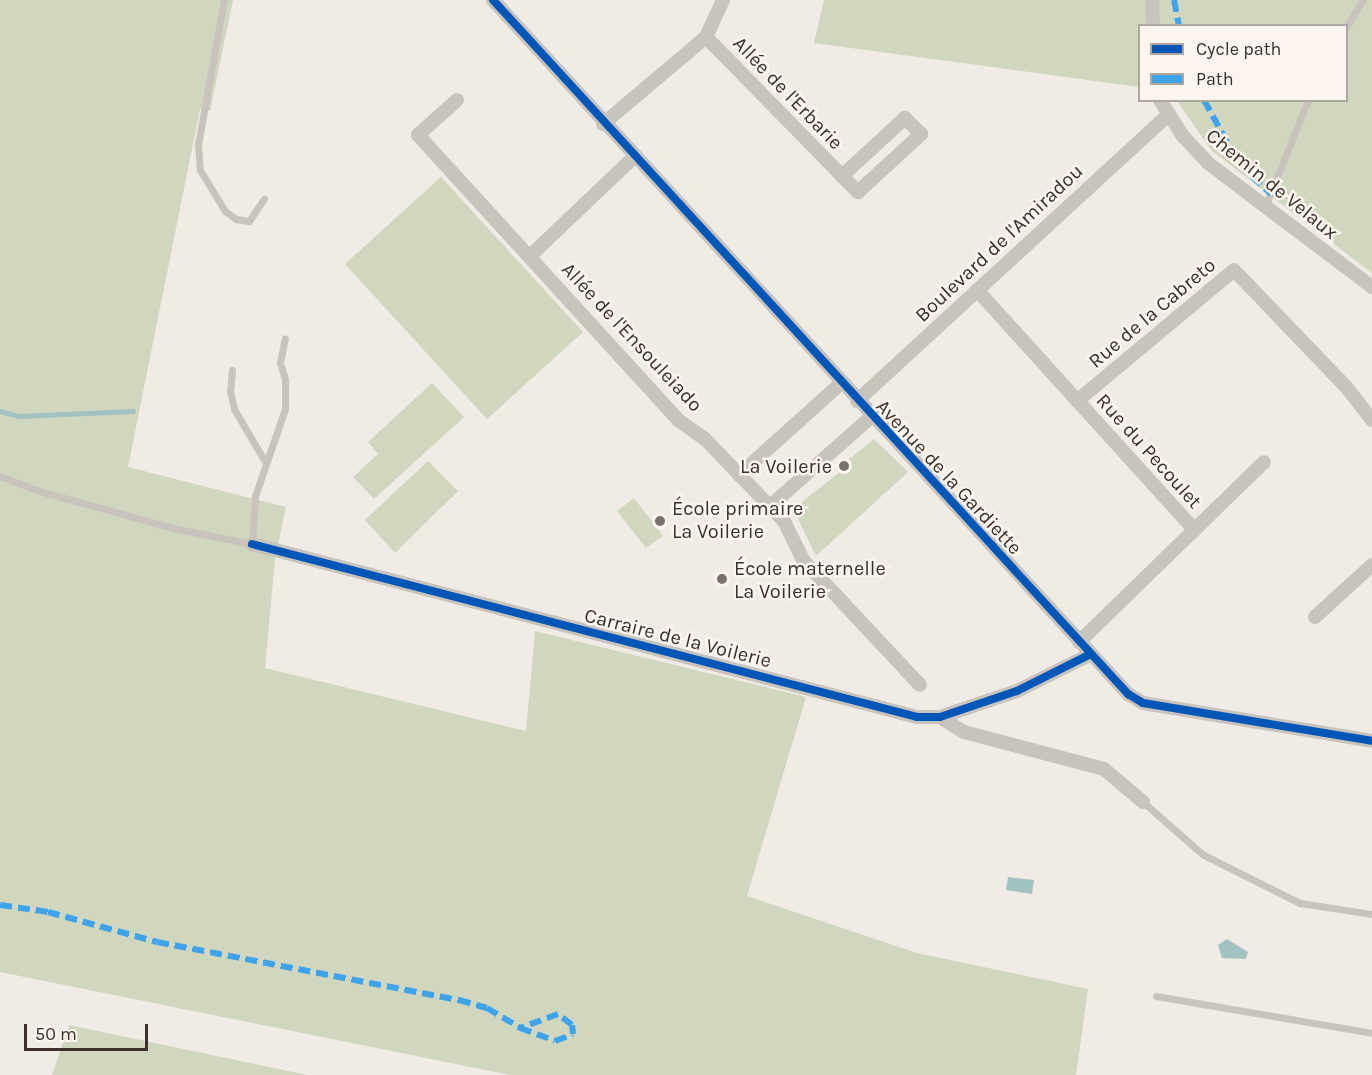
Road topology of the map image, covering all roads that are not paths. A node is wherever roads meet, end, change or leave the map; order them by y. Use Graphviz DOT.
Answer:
graph roads {
  1 [pos="224,0"];
  2 [pos="493,0"];
  3 [pos="723,0"];
  4 [pos="1152,0"];
  5 [pos="1363,0"];
  6 [pos="1153,24"];
  7 [pos="1348,25"];
  8 [pos="706,37"];
  9 [pos="457,100"];
  10 [pos="1161,102"];
  11 [pos="1307,102"];
  12 [pos="1169,114"];
  13 [pos="603,124"];
  14 [pos="634,157"];
  15 [pos="842,176"];
  16 [pos="264,199"];
  17 [pos="1265,207"];
  18 [pos="530,256"];
  19 [pos="1372,287"];
  20 [pos="977,290"];
  21 [pos="285,338"];
  22 [pos="232,370"];
  23 [pos="841,383"];
  24 [pos="856,401"];
  25 [pos="1077,401"];
  26 [pos="871,417"];
  27 [pos="1372,420"];
  28 [pos="264,460"];
  29 [pos="1263,462"];
  30 [pos="740,475"];
  31 [pos="0,476"];
  32 [pos="769,507"];
  33 [pos="1195,530"];
  34 [pos="252,544"];
  35 [pos="1372,565"];
  36 [pos="1315,617"];
  37 [pos="1079,642"];
  38 [pos="1089,655"];
  39 [pos="920,685"];
  40 [pos="940,717"];
  41 [pos="1372,741"];
  42 [pos="1143,802"];
  43 [pos="1372,914"];
  44 [pos="1156,996"];
  45 [pos="1372,1033"];
  1 -- 16 [label="lane"];
  2 -- 13 [label="street, Avenue de la Gardiette"];
  3 -- 8 [label="street"];
  4 -- 6 [label="street"];
  5 -- 7 [label="lane"];
  8 -- 13 [label="street"];
  8 -- 15 [label="street, Allée de l'Erbarie"];
  9 -- 18 [label="street, Allée de l'Ensouleiado"];
  10 -- 12 [label="street, Chemin de Velaux"];
  11 -- 17 [label="lane"];
  12 -- 17 [label="street, Chemin de Velaux"];
  12 -- 20 [label="street, Boulevard de l'Amiradou"];
  13 -- 14 [label="street, Avenue de la Gardiette"];
  14 -- 18 [label="street"];
  14 -- 23 [label="street, Avenue de la Gardiette"];
  15 -- 15 [label="street, Allée de l'Erbarie"];
  17 -- 19 [label="street, Chemin de Velaux"];
  18 -- 30 [label="street, Allée de l'Ensouleiado"];
  20 -- 24 [label="street, Boulevard de l'Amiradou"];
  20 -- 25 [label="street, Rue du Pecoulet"];
  21 -- 28 [label="lane"];
  22 -- 28 [label="lane"];
  23 -- 24 [label="street, Avenue de la Gardiette"];
  23 -- 30 [label="street"];
  24 -- 26 [label="street, Avenue de la Gardiette"];
  25 -- 27 [label="street, Rue de la Cabreto"];
  25 -- 33 [label="street, Rue du Pecoulet"];
  26 -- 32 [label="street"];
  26 -- 37 [label="street, Avenue de la Gardiette"];
  28 -- 34 [label="lane"];
  29 -- 33 [label="street"];
  30 -- 32 [label="street, Allée de l'Ensouleiado"];
  31 -- 34 [label="lane"];
  32 -- 39 [label="street, Allée de l'Ensouleiado"];
  33 -- 37 [label="street"];
  34 -- 40 [label="street, Carraire de la Voilerie"];
  35 -- 36 [label="street"];
  37 -- 38 [label="street, Avenue de la Gardiette"];
  38 -- 40 [label="street, Carraire de la Voilerie"];
  38 -- 41 [label="street, Avenue de la Gardiette"];
  40 -- 42 [label="street"];
  42 -- 43 [label="lane"];
  44 -- 45 [label="lane"];
}
